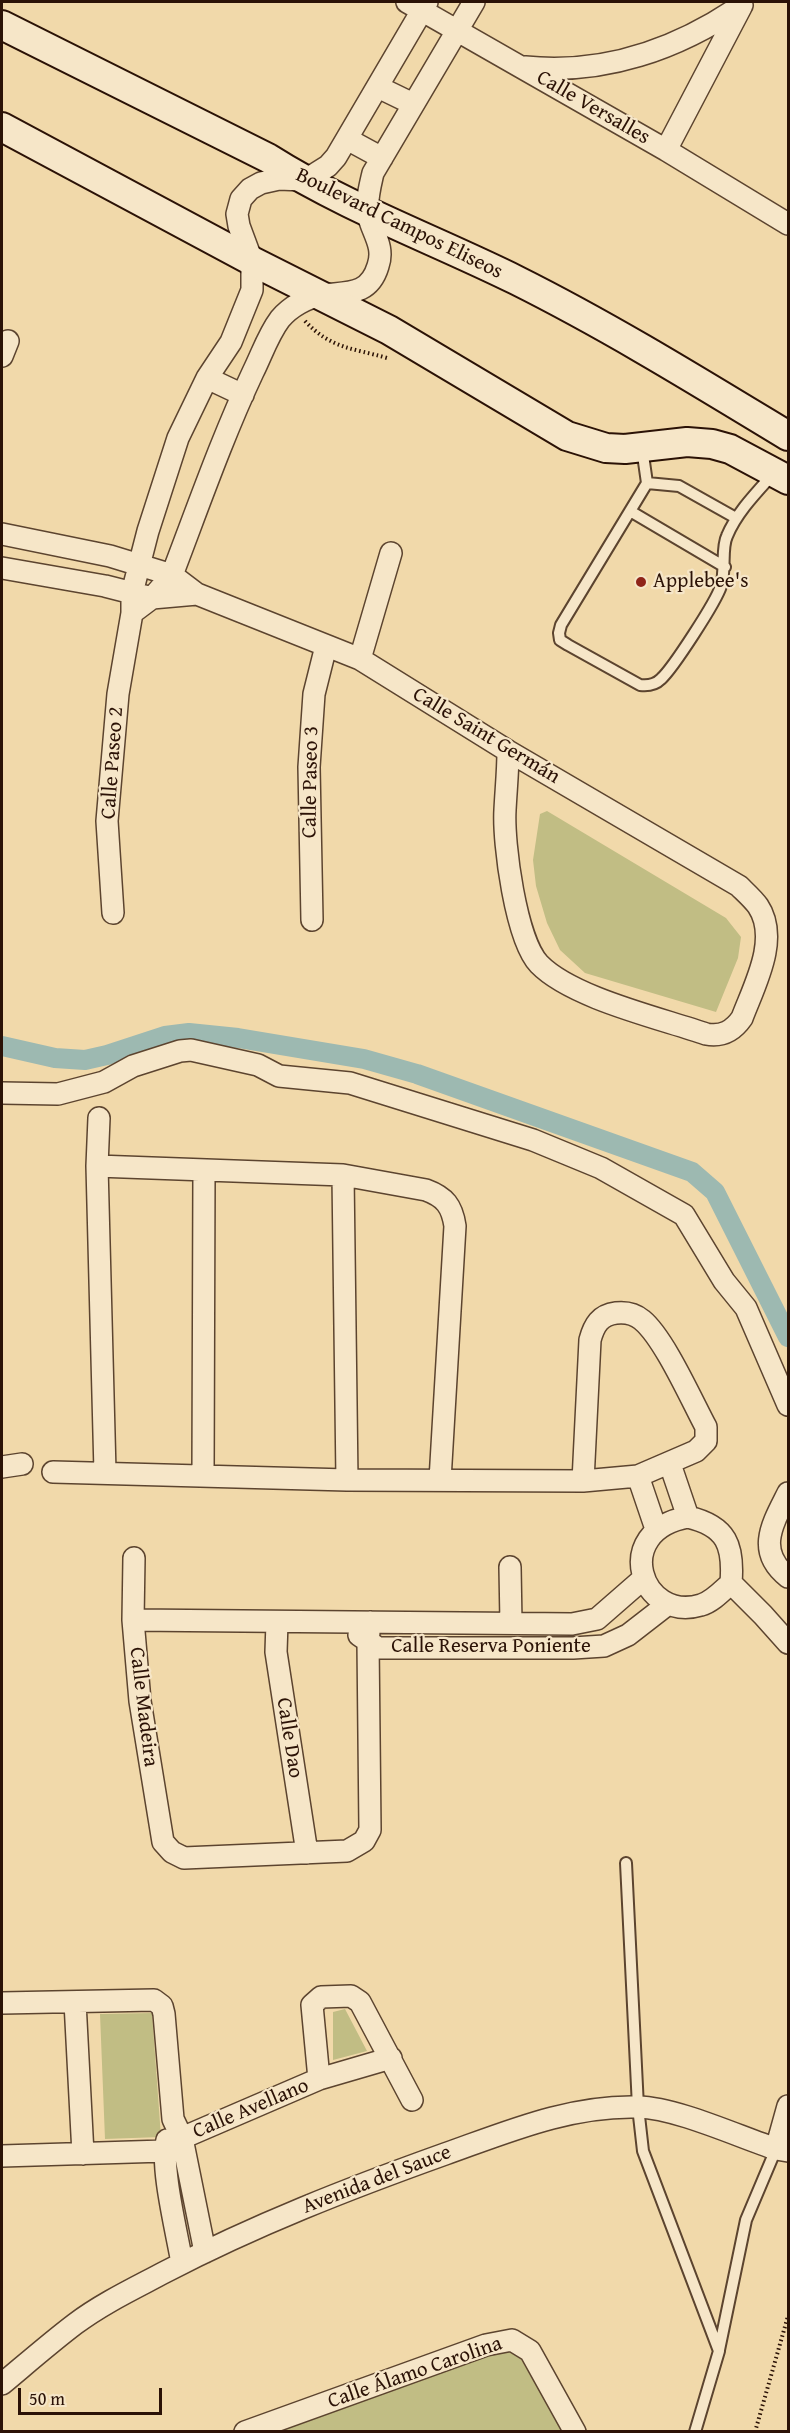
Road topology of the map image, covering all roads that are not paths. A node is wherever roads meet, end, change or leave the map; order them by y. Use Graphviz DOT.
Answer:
graph roads {
  1 [pos="474,2"];
  2 [pos="743,3"];
  3 [pos="419,4"];
  4 [pos="2,25"];
  5 [pos="456,30"];
  6 [pos="520,67"];
  7 [pos="378,87"];
  8 [pos="413,104"];
  9 [pos="2,127"];
  10 [pos="347,139"];
  11 [pos="666,150"];
  12 [pos="382,159"];
  13 [pos="303,180"];
  14 [pos="368,213"];
  15 [pos="789,224"];
  16 [pos="252,261"];
  17 [pos="321,295"];
  18 [pos="231,342"];
  19 [pos="261,356"];
  20 [pos="207,378"];
  21 [pos="243,394"];
  22 [pos="789,435"];
  23 [pos="642,448"];
  24 [pos="782,476"];
  25 [pos="647,483"];
  26 [pos="630,511"];
  27 [pos="736,518"];
  28 [pos="2,534"];
  29 [pos="391,553"];
  30 [pos="140,565"];
  31 [pos="725,567"];
  32 [pos="2,568"];
  33 [pos="172,575"];
  34 [pos="197,594"];
  35 [pos="139,601"];
  36 [pos="326,646"];
  37 [pos="360,659"];
  38 [pos="508,751"];
  39 [pos="113,913"];
  40 [pos="312,920"];
  41 [pos="2,1093"];
  42 [pos="99,1118"];
  43 [pos="97,1166"];
  44 [pos="204,1170"];
  45 [pos="343,1175"];
  46 [pos="789,1405"];
  47 [pos="670,1464"];
  48 [pos="53,1472"];
  49 [pos="105,1472"];
  50 [pos="202,1476"];
  51 [pos="638,1476"];
  52 [pos="347,1480"];
  53 [pos="440,1480"];
  54 [pos="583,1481"];
  55 [pos="789,1493"];
  56 [pos="688,1517"];
  57 [pos="656,1529"];
  58 [pos="134,1558"];
  59 [pos="510,1567"];
  60 [pos="789,1577"];
  61 [pos="644,1578"];
  62 [pos="730,1583"];
  63 [pos="668,1604"];
  64 [pos="133,1620"];
  65 [pos="277,1622"];
  66 [pos="510,1623"];
  67 [pos="369,1632"];
  68 [pos="789,1644"];
  69 [pos="307,1853"];
  70 [pos="626,1863"];
  71 [pos="75,2002"];
  72 [pos="2,2003"];
  73 [pos="391,2058"];
  74 [pos="319,2079"];
  75 [pos="412,2100"];
  76 [pos="789,2106"];
  77 [pos="638,2107"];
  78 [pos="178,2128"];
  79 [pos="782,2150"];
  80 [pos="164,2151"];
  81 [pos="84,2154"];
  82 [pos="2,2156"];
  83 [pos="205,2252"];
  84 [pos="182,2263"];
  85 [pos="718,2350"];
  86 [pos="2,2384"];
  87 [pos="245,2432"];
  88 [pos="575,2432"];
  89 [pos="695,2432"];
  1 -- 5 [label="street"];
  2 -- 6 [label="street, Calle Versalles"];
  2 -- 11 [label="street, Calle Versalles"];
  3 -- 5 [label="street, Calle Versalles"];
  3 -- 7 [label="street"];
  4 -- 13 [label="main road, Boulevard Campos Eliseos"];
  5 -- 6 [label="street, Calle Versalles"];
  5 -- 8 [label="street"];
  6 -- 11 [label="street, Calle Versalles"];
  7 -- 8 [label="street"];
  7 -- 10 [label="street"];
  8 -- 12 [label="street"];
  9 -- 16 [label="main road"];
  10 -- 12 [label="street"];
  10 -- 13 [label="street"];
  11 -- 15 [label="street, Calle Versalles"];
  12 -- 14 [label="street"];
  13 -- 14 [label="main road, Boulevard Campos Eliseos"];
  13 -- 16 [label="street"];
  14 -- 17 [label="street"];
  14 -- 22 [label="main road, Boulevard Campos Eliseos"];
  16 -- 17 [label="main road"];
  16 -- 18 [label="street, Calle Paseo 2"];
  17 -- 19 [label="street"];
  17 -- 23 [label="main road"];
  18 -- 19 [label="street"];
  18 -- 20 [label="street, Calle Paseo 2"];
  19 -- 21 [label="street"];
  20 -- 21 [label="street"];
  20 -- 30 [label="street, Calle Paseo 2"];
  21 -- 33 [label="street"];
  23 -- 24 [label="main road"];
  23 -- 25 [label="lane"];
  24 -- 27 [label="lane"];
  25 -- 26 [label="lane"];
  25 -- 27 [label="lane"];
  26 -- 31 [label="lane"];
  26 -- 31 [label="lane"];
  27 -- 31 [label="lane"];
  28 -- 30 [label="street, Calle Saint Germán"];
  29 -- 37 [label="street"];
  30 -- 33 [label="street, Calle Saint Germán"];
  30 -- 35 [label="street, Calle Paseo 2"];
  32 -- 35 [label="street, Calle Saint Germán"];
  33 -- 34 [label="street, Calle Saint Germán"];
  33 -- 35 [label="street"];
  34 -- 35 [label="street, Calle Saint Germán"];
  34 -- 36 [label="street, Calle Saint Germán"];
  35 -- 39 [label="street, Calle Paseo 2"];
  36 -- 37 [label="street, Calle Saint Germán"];
  36 -- 40 [label="street, Calle Paseo 3"];
  37 -- 38 [label="street, Calle Saint Germán"];
  38 -- 38 [label="street, Calle Saint Germán"];
  41 -- 46 [label="street"];
  42 -- 43 [label="street"];
  43 -- 44 [label="street"];
  43 -- 49 [label="street"];
  44 -- 45 [label="street"];
  44 -- 50 [label="street"];
  45 -- 52 [label="street"];
  45 -- 53 [label="street"];
  47 -- 51 [label="street"];
  47 -- 54 [label="street"];
  47 -- 56 [label="street"];
  48 -- 49 [label="street"];
  49 -- 50 [label="street"];
  50 -- 52 [label="street"];
  51 -- 54 [label="street"];
  51 -- 57 [label="street"];
  52 -- 53 [label="street"];
  53 -- 54 [label="street"];
  55 -- 60 [label="street"];
  56 -- 57 [label="street"];
  56 -- 62 [label="street"];
  57 -- 61 [label="street"];
  58 -- 64 [label="street, Calle Madeira"];
  59 -- 66 [label="street"];
  61 -- 63 [label="street"];
  61 -- 66 [label="street, Calle Reserva Poniente"];
  62 -- 63 [label="street"];
  62 -- 68 [label="street"];
  63 -- 67 [label="street, Calle Reserva Poniente"];
  64 -- 65 [label="street, Calle Reserva Poniente"];
  64 -- 69 [label="street, Calle Madeira"];
  65 -- 67 [label="street, Calle Reserva Poniente"];
  65 -- 69 [label="street, Calle Dao"];
  66 -- 67 [label="street, Calle Reserva Poniente"];
  67 -- 69 [label="street"];
  70 -- 77 [label="lane"];
  71 -- 72 [label="street"];
  71 -- 78 [label="street"];
  71 -- 81 [label="street"];
  73 -- 74 [label="street, Calle Avellano"];
  73 -- 74 [label="street, Calle Avellano"];
  73 -- 75 [label="street"];
  74 -- 78 [label="street, Calle Avellano"];
  76 -- 79 [label="street"];
  77 -- 79 [label="street, Avenida del Sauce"];
  77 -- 83 [label="street, Avenida del Sauce"];
  77 -- 85 [label="lane"];
  78 -- 80 [label="street"];
  78 -- 83 [label="street"];
  79 -- 85 [label="lane"];
  80 -- 81 [label="street"];
  80 -- 84 [label="street"];
  81 -- 82 [label="street"];
  83 -- 84 [label="street, Avenida del Sauce"];
  84 -- 86 [label="street, Avenida del Sauce"];
  85 -- 89 [label="lane"];
  87 -- 88 [label="street, Calle Álamo Carolina"];
}
